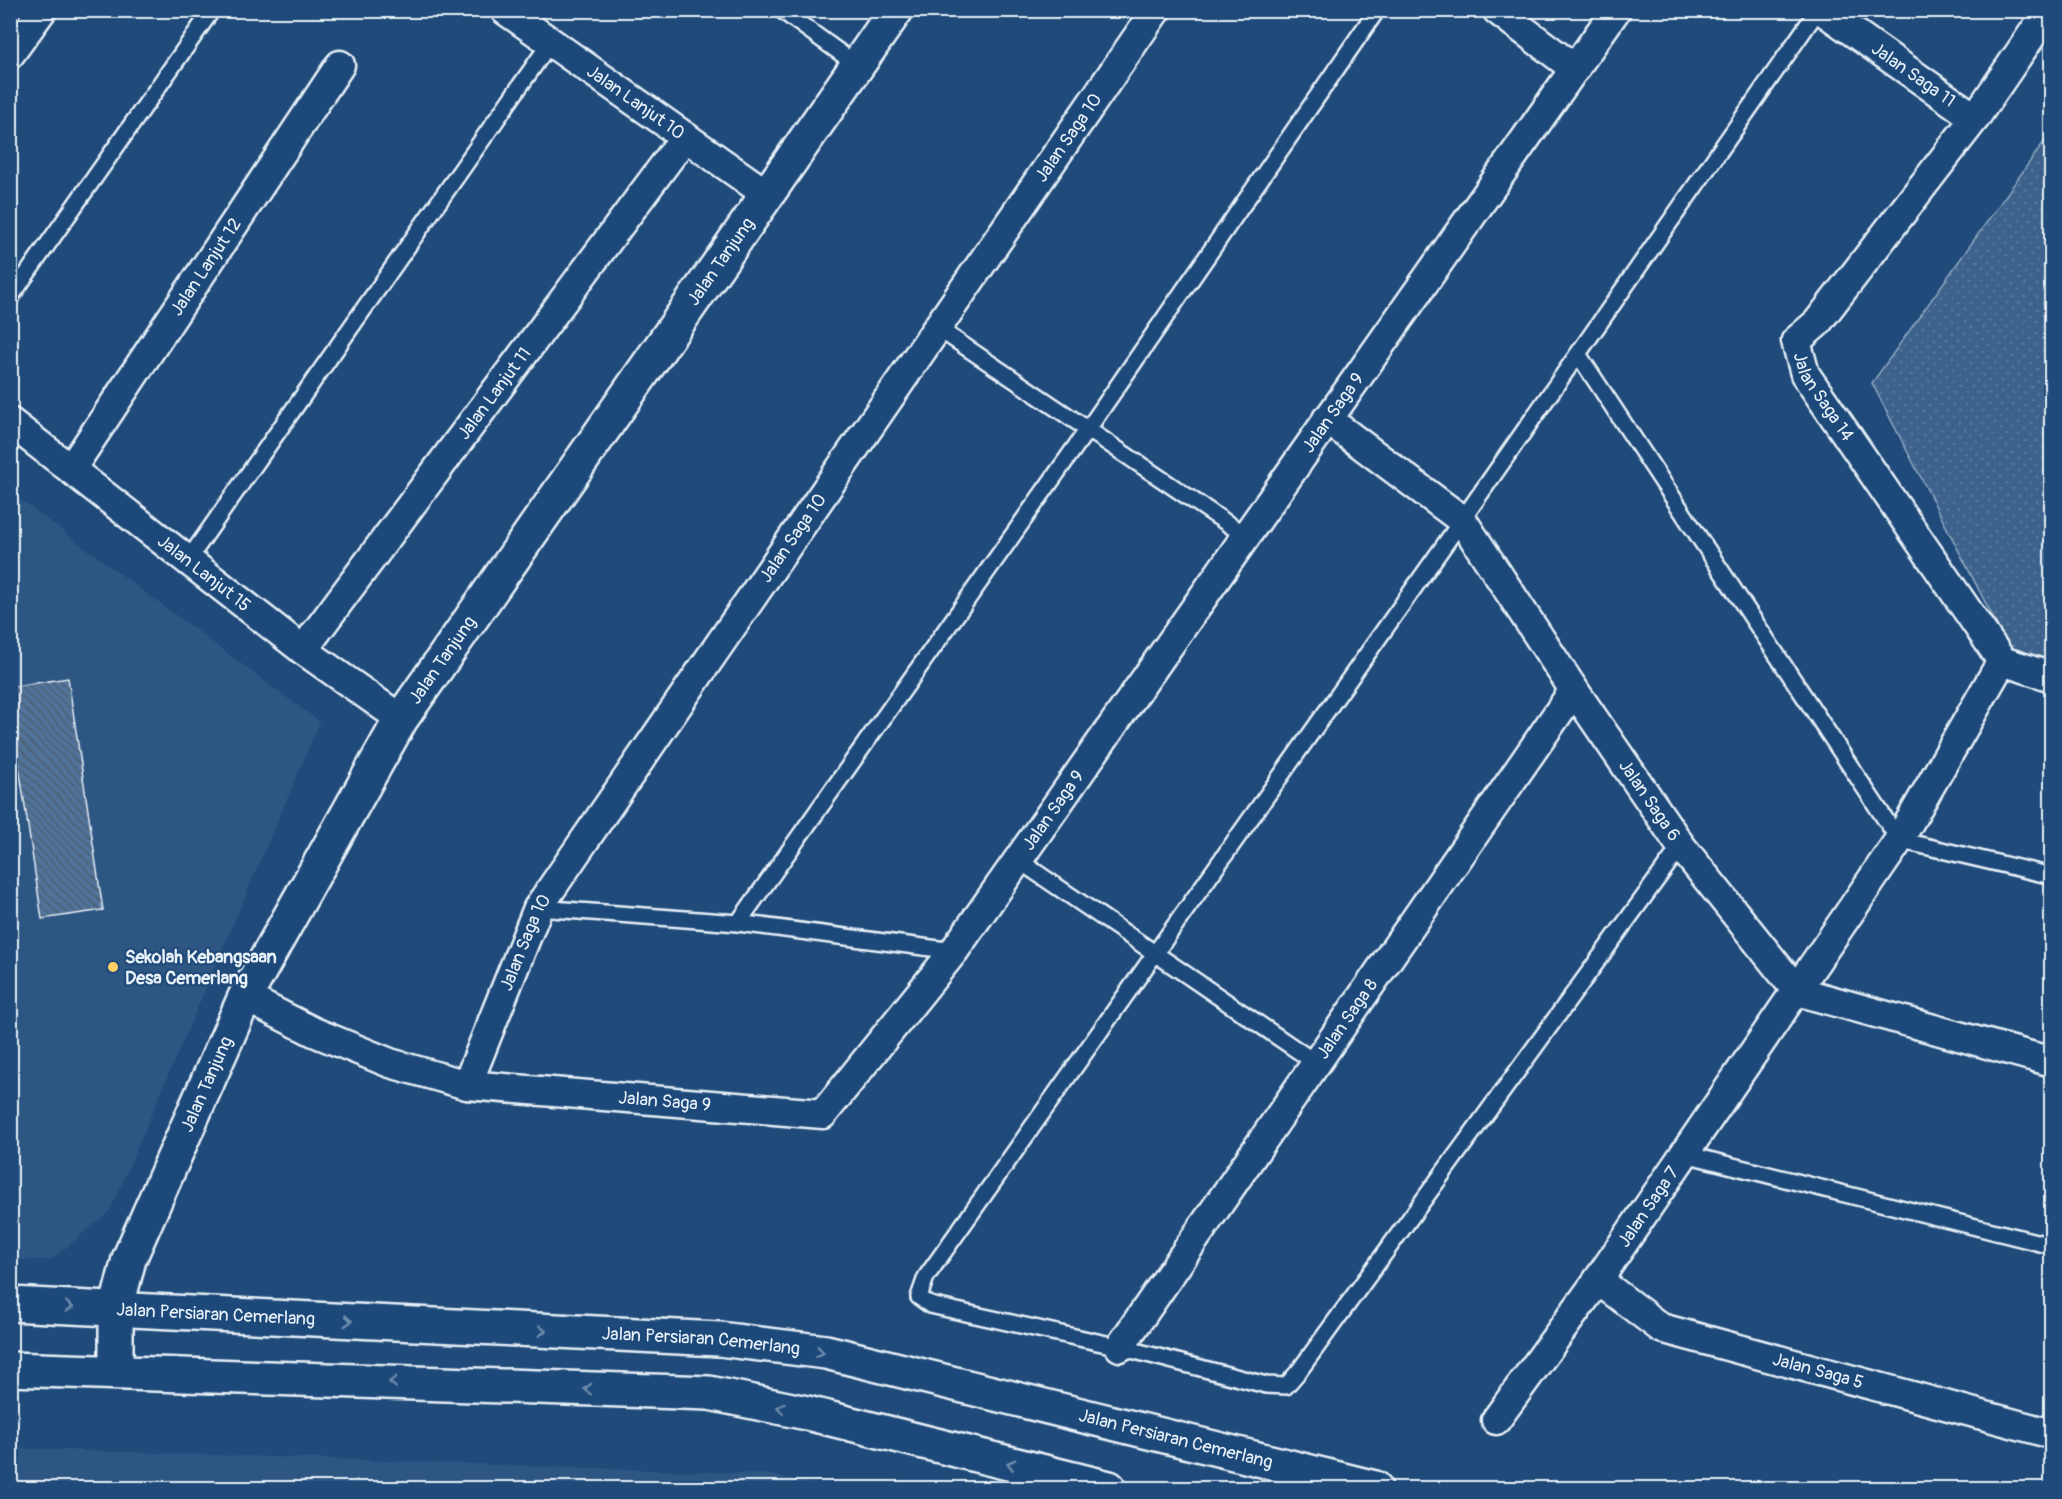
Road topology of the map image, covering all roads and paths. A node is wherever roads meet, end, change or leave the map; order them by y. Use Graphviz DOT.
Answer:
graph roads {
  1 [pos="42,10"];
  2 [pos="213,10"];
  3 [pos="505,10"];
  4 [pos="781,10"];
  5 [pos="896,10"];
  6 [pos="1156,10"];
  7 [pos="1377,10"];
  8 [pos="1497,10"];
  9 [pos="1616,10"];
  10 [pos="1820,10"];
  11 [pos="2049,10"];
  12 [pos="550,43"];
  13 [pos="10,54"];
  14 [pos="340,65"];
  15 [pos="857,65"];
  16 [pos="1575,69"];
  17 [pos="1975,118"];
  18 [pos="685,137"];
  19 [pos="768,195"];
  20 [pos="10,298"];
  21 [pos="939,328"];
  22 [pos="1578,354"];
  23 [pos="1327,419"];
  24 [pos="10,422"];
  25 [pos="1088,429"];
  26 [pos="71,469"];
  27 [pos="1462,520"];
  28 [pos="1246,536"];
  29 [pos="188,560"];
  30 [pos="303,650"];
  31 [pos="2002,661"];
  32 [pos="2052,677"];
  33 [pos="1574,690"];
  34 [pos="401,719"];
  35 [pos="1899,840"];
  36 [pos="1681,846"];
  37 [pos="1018,860"];
  38 [pos="2052,876"];
  39 [pos="538,908"];
  40 [pos="738,923"];
  41 [pos="954,951"];
  42 [pos="1155,954"];
  43 [pos="1797,991"];
  44 [pos="245,997"];
  45 [pos="2052,1062"];
  46 [pos="1316,1063"];
  47 [pos="467,1085"];
  48 [pos="1684,1154"];
  49 [pos="2052,1246"];
  50 [pos="1598,1280"];
  51 [pos="10,1304"];
  52 [pos="116,1310"];
  53 [pos="1120,1347"];
  54 [pos="10,1369"];
  55 [pos="116,1372"];
  56 [pos="1496,1420"];
  57 [pos="2052,1434"];
  58 [pos="1109,1488"];
  59 [pos="1376,1488"];
  1 -- 13 [label="street"];
  2 -- 20 [label="lane"];
  3 -- 12 [label="street, Jalan Lanjut 10"];
  4 -- 15 [label="lane"];
  5 -- 15 [label="main road, Jalan Tanjung"];
  6 -- 21 [label="street, Jalan Saga 10"];
  7 -- 25 [label="lane"];
  8 -- 16 [label="street"];
  9 -- 16 [label="street, Jalan Saga 9"];
  10 -- 17 [label="street, Jalan Saga 11"];
  10 -- 22 [label="lane"];
  11 -- 17 [label="street, Jalan Saga 14"];
  12 -- 18 [label="street, Jalan Lanjut 10"];
  12 -- 29 [label="lane"];
  14 -- 26 [label="street, Jalan Lanjut 12"];
  15 -- 19 [label="main road, Jalan Tanjung"];
  16 -- 23 [label="street, Jalan Saga 9"];
  17 -- 31 [label="street, Jalan Saga 14"];
  18 -- 19 [label="street, Jalan Lanjut 10"];
  18 -- 30 [label="street, Jalan Lanjut 11"];
  19 -- 34 [label="main road, Jalan Tanjung"];
  21 -- 25 [label="lane"];
  21 -- 39 [label="street, Jalan Saga 10"];
  22 -- 27 [label="lane"];
  22 -- 35 [label="lane"];
  23 -- 27 [label="street, Jalan Saga 6"];
  23 -- 28 [label="street, Jalan Saga 9"];
  24 -- 26 [label="street, Jalan Lanjut 15"];
  25 -- 28 [label="lane"];
  25 -- 40 [label="lane"];
  26 -- 29 [label="street, Jalan Lanjut 15"];
  27 -- 33 [label="street, Jalan Saga 6"];
  27 -- 42 [label="lane"];
  28 -- 37 [label="street, Jalan Saga 9"];
  29 -- 30 [label="street, Jalan Lanjut 15"];
  30 -- 34 [label="street, Jalan Lanjut 15"];
  31 -- 32 [label="street"];
  31 -- 35 [label="street, Jalan Saga 7"];
  33 -- 36 [label="street, Jalan Saga 6"];
  33 -- 46 [label="street, Jalan Saga 8"];
  34 -- 44 [label="main road, Jalan Tanjung"];
  35 -- 38 [label="lane"];
  35 -- 43 [label="street, Jalan Saga 7"];
  36 -- 43 [label="street, Jalan Saga 6"];
  36 -- 53 [label="lane"];
  37 -- 41 [label="street, Jalan Saga 9"];
  37 -- 42 [label="lane"];
  39 -- 40 [label="lane"];
  39 -- 47 [label="street, Jalan Saga 10"];
  40 -- 41 [label="lane"];
  41 -- 47 [label="street, Jalan Saga 9"];
  42 -- 46 [label="lane"];
  42 -- 53 [label="lane"];
  43 -- 45 [label="street"];
  43 -- 48 [label="street, Jalan Saga 7"];
  44 -- 47 [label="street, Jalan Saga 9"];
  44 -- 52 [label="main road, Jalan Tanjung"];
  46 -- 53 [label="street, Jalan Saga 8"];
  48 -- 49 [label="lane"];
  48 -- 50 [label="street, Jalan Saga 7"];
  50 -- 56 [label="street, Jalan Saga 7"];
  50 -- 57 [label="street, Jalan Saga 5"];
  51 -- 52 [label="main road, Jalan Persiaran Cemerlang, one-way"];
  52 -- 55 [label="main road, Jalan Tanjung"];
  52 -- 59 [label="main road, Jalan Persiaran Cemerlang, one-way"];
  54 -- 55 [label="main road"];
  58 -- 55 [label="main road, one-way"];
}
